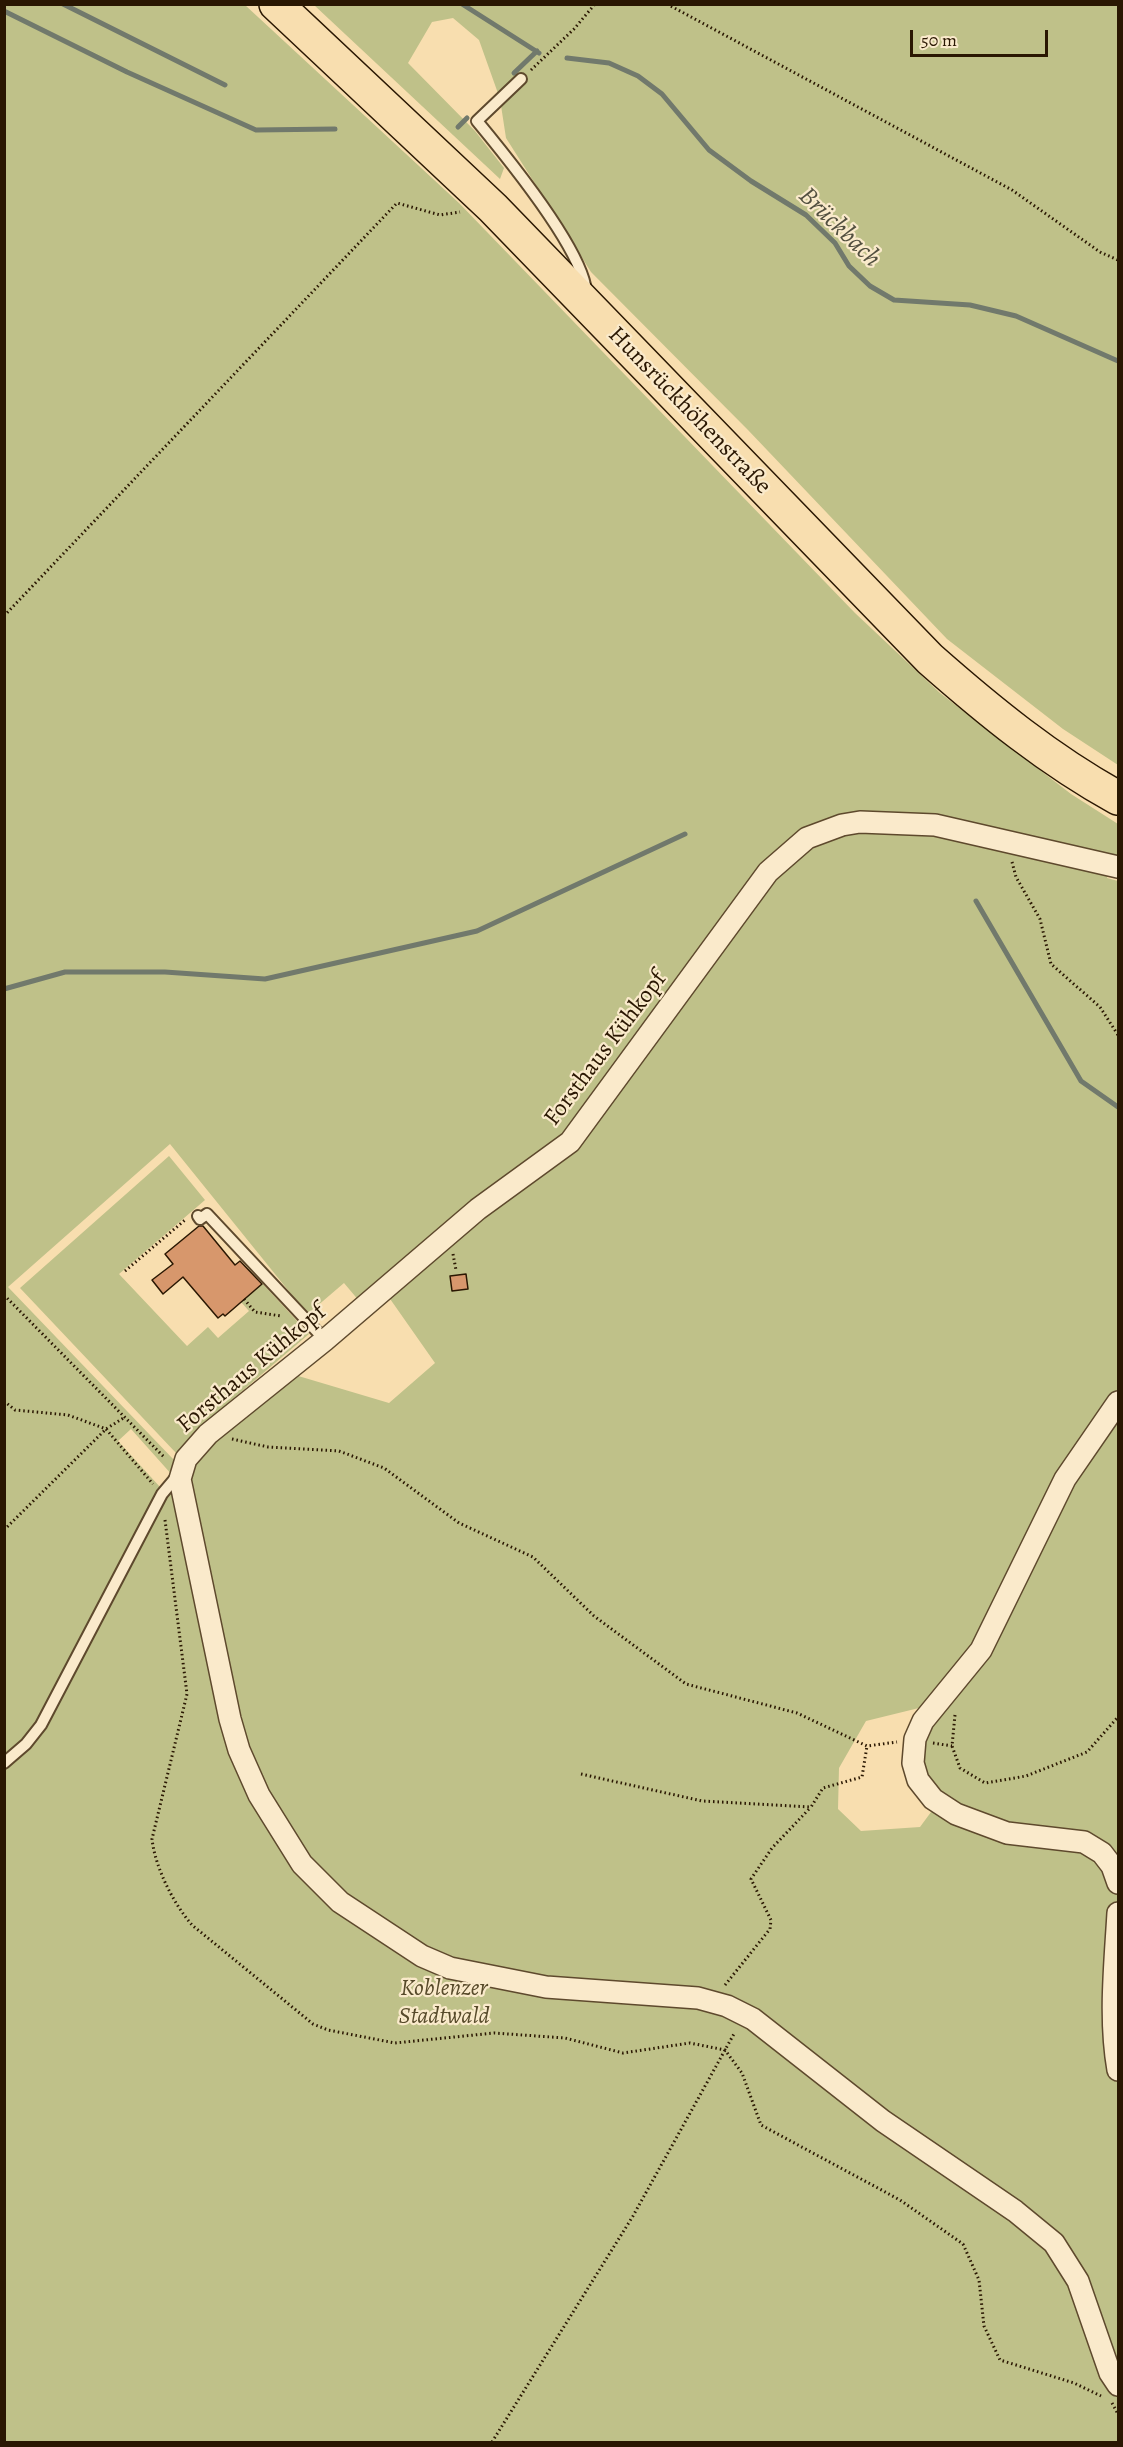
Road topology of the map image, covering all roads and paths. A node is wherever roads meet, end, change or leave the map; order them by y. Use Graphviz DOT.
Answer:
graph roads {
  1 [pos="276,4"];
  2 [pos="595,4"];
  3 [pos="667,4"];
  4 [pos="521,80"];
  5 [pos="493,208"];
  6 [pos="1119,260"];
  7 [pos="587,304"];
  8 [pos="4,616"];
  9 [pos="1119,798"];
  10 [pos="1008,842"];
  11 [pos="1119,867"];
  12 [pos="1119,1035"];
  13 [pos="198,1216"];
  14 [pos="125,1271"];
  15 [pos="4,1295"];
  16 [pos="244,1299"];
  17 [pos="285,1316"];
  18 [pos="325,1340"];
  19 [pos="4,1401"];
  20 [pos="1119,1402"];
  21 [pos="125,1417"];
  22 [pos="106,1429"];
  23 [pos="208,1434"];
  24 [pos="156,1449"];
  25 [pos="152,1452"];
  26 [pos="180,1472"];
  27 [pos="162,1494"];
  28 [pos="4,1530"];
  29 [pos="1119,1717"];
  30 [pos="915,1739"];
  31 [pos="867,1746"];
  32 [pos="952,1746"];
  33 [pos="4,1762"];
  34 [pos="581,1774"];
  35 [pos="811,1807"];
  36 [pos="1119,1884"];
  37 [pos="1119,1913"];
  38 [pos="716,2003"];
  39 [pos="745,2015"];
  40 [pos="724,2050"];
  41 [pos="1119,2070"];
  42 [pos="1119,2385"];
  43 [pos="1119,2414"];
  44 [pos="492,2442"];
  1 -- 5 [label="main road, Hunsrückhöhenstraße"];
  2 -- 4 [label="path"];
  3 -- 6 [label="path"];
  4 -- 7 [label="lane"];
  5 -- 7 [label="main road, Hunsrückhöhenstraße"];
  5 -- 8 [label="path"];
  7 -- 9 [label="main road, Hunsrückhöhenstraße"];
  10 -- 11 [label="street, Forsthaus Kühkopf"];
  10 -- 12 [label="path"];
  10 -- 18 [label="street, Forsthaus Kühkopf"];
  13 -- 14 [label="path"];
  13 -- 18 [label="lane"];
  15 -- 21 [label="path"];
  16 -- 17 [label="path"];
  18 -- 23 [label="street, Forsthaus Kühkopf"];
  19 -- 22 [label="path"];
  20 -- 30 [label="street"];
  21 -- 22 [label="path"];
  21 -- 24 [label="path"];
  22 -- 27 [label="path"];
  22 -- 28 [label="path"];
  23 -- 26 [label="street, Forsthaus Kühkopf"];
  23 -- 31 [label="path"];
  24 -- 25 [label="path"];
  24 -- 26 [label="path"];
  26 -- 27 [label="lane"];
  26 -- 38 [label="street"];
  27 -- 33 [label="lane"];
  27 -- 40 [label="path"];
  29 -- 32 [label="path"];
  30 -- 31 [label="path"];
  30 -- 36 [label="street"];
  31 -- 35 [label="path"];
  34 -- 35 [label="path"];
  35 -- 38 [label="path"];
  37 -- 41 [label="street"];
  38 -- 39 [label="street"];
  39 -- 40 [label="path"];
  39 -- 42 [label="street"];
  40 -- 43 [label="path"];
  40 -- 44 [label="path"];
}
